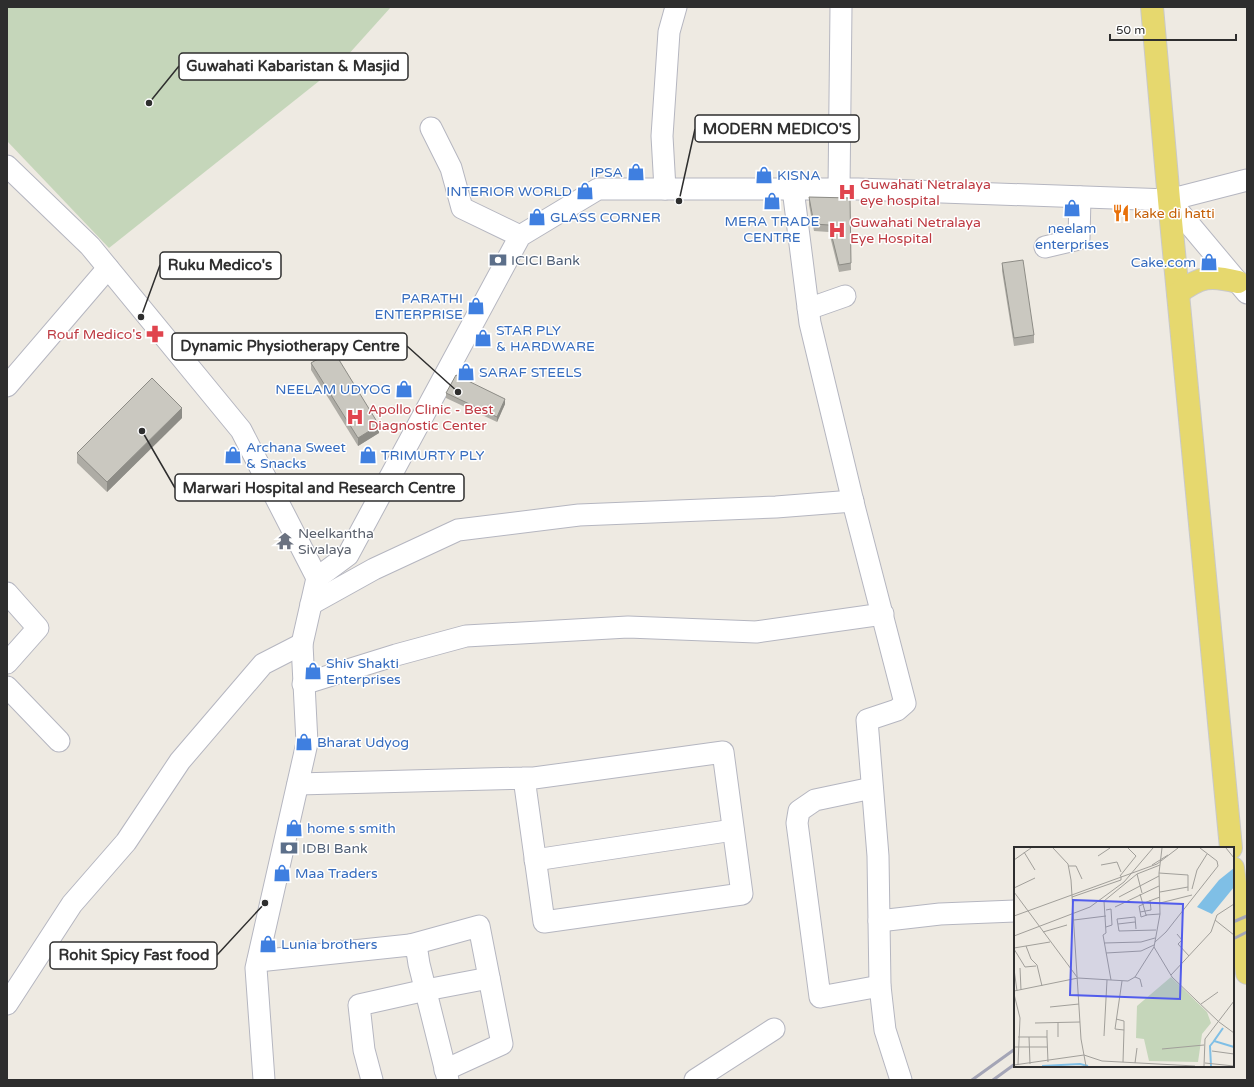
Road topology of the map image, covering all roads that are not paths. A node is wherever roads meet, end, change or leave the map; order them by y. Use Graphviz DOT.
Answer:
graph roads {
  1 [pos="676,7"];
  2 [pos="841,7"];
  3 [pos="1152,7"];
  4 [pos="431,128"];
  5 [pos="7,166"];
  6 [pos="1247,180"];
  7 [pos="665,189"];
  8 [pos="793,189"];
  9 [pos="839,189"];
  10 [pos="1080,197"];
  11 [pos="1169,200"];
  12 [pos="520,236"];
  13 [pos="1045,247"];
  14 [pos="108,268"];
  15 [pos="1243,288"];
  16 [pos="1178,293"];
  17 [pos="845,296"];
  18 [pos="808,309"];
  19 [pos="7,386"];
  20 [pos="853,501"];
  21 [pos="318,578"];
  22 [pos="7,593"];
  23 [pos="311,604"];
  24 [pos="882,614"];
  25 [pos="302,644"];
  26 [pos="7,663"];
  27 [pos="303,684"];
  28 [pos="7,687"];
  29 [pos="59,741"];
  30 [pos="524,778"];
  31 [pos="298,784"];
  32 [pos="872,788"];
  33 [pos="733,830"];
  34 [pos="1231,847"];
  35 [pos="535,860"];
  36 [pos="1234,876"];
  37 [pos="1014,911"];
  38 [pos="879,921"];
  39 [pos="410,945"];
  40 [pos="258,961"];
  41 [pos="1247,973"];
  42 [pos="489,978"];
  43 [pos="880,986"];
  44 [pos="426,990"];
  45 [pos="7,1004"];
  46 [pos="774,1029"];
  47 [pos="446,1075"];
  48 [pos="264,1080"];
  49 [pos="372,1080"];
  50 [pos="695,1080"];
  51 [pos="901,1080"];
  1 -- 7 [label="street"];
  2 -- 9 [label="street"];
  3 -- 11 [label="main road"];
  4 -- 12 [label="street"];
  5 -- 14 [label="street"];
  6 -- 11 [label="street"];
  7 -- 8 [label="street"];
  7 -- 12 [label="street"];
  8 -- 9 [label="street"];
  8 -- 18 [label="street"];
  9 -- 10 [label="street"];
  10 -- 11 [label="street"];
  10 -- 13 [label="street"];
  11 -- 15 [label="street"];
  11 -- 16 [label="main road"];
  12 -- 21 [label="street"];
  14 -- 19 [label="street"];
  14 -- 21 [label="street"];
  15 -- 16 [label="main road"];
  16 -- 34 [label="main road"];
  17 -- 18 [label="street"];
  18 -- 20 [label="street"];
  20 -- 23 [label="street"];
  20 -- 24 [label="street"];
  21 -- 23 [label="street"];
  22 -- 26 [label="street"];
  23 -- 25 [label="street"];
  24 -- 27 [label="street"];
  24 -- 32 [label="street"];
  25 -- 27 [label="street"];
  25 -- 45 [label="street"];
  27 -- 31 [label="street"];
  28 -- 29 [label="street"];
  30 -- 31 [label="street"];
  30 -- 33 [label="street"];
  30 -- 35 [label="street"];
  31 -- 40 [label="street"];
  32 -- 38 [label="street"];
  32 -- 43 [label="street"];
  33 -- 35 [label="street"];
  33 -- 35 [label="street"];
  36 -- 41 [label="main road"];
  37 -- 38 [label="street"];
  38 -- 43 [label="street"];
  39 -- 40 [label="street"];
  39 -- 42 [label="street"];
  39 -- 44 [label="street"];
  40 -- 48 [label="street"];
  42 -- 44 [label="street"];
  42 -- 47 [label="street"];
  43 -- 51 [label="street"];
  44 -- 47 [label="street"];
  44 -- 49 [label="street"];
  46 -- 50 [label="street"];
}
